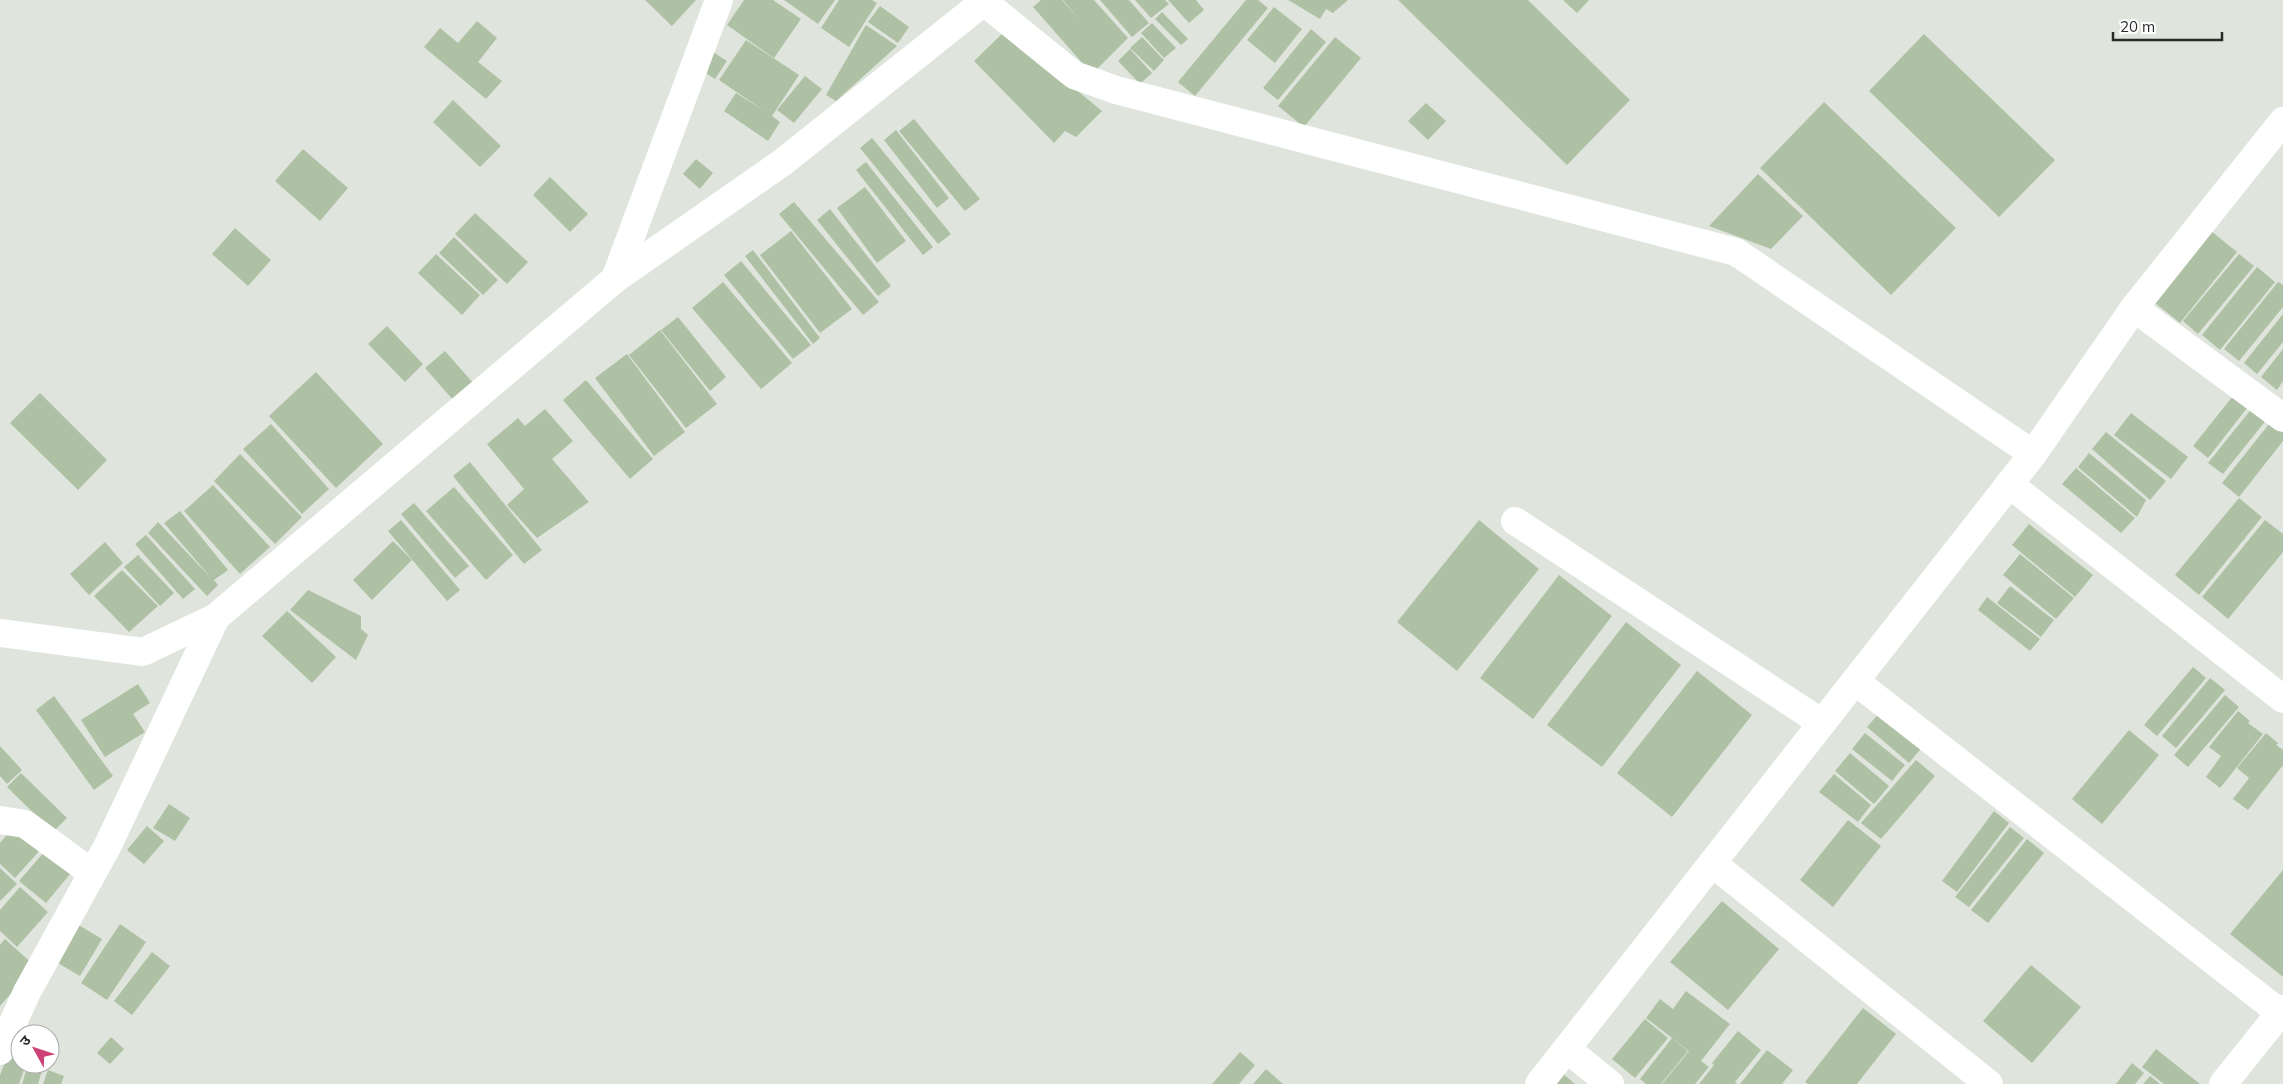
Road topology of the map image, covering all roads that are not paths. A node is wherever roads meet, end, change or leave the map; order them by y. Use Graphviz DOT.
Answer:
graph roads {
  1 [pos="719,0"];
  2 [pos="985,1"];
  3 [pos="2279,134"];
  4 [pos="615,279"];
  5 [pos="2134,308"];
  6 [pos="2283,418"];
  7 [pos="2033,454"];
  8 [pos="2009,484"];
  9 [pos="1515,521"];
  10 [pos="216,617"];
  11 [pos="1,631"];
  12 [pos="1855,681"];
  13 [pos="2283,699"];
  14 [pos="1822,723"];
  15 [pos="0,820"];
  16 [pos="1712,863"];
  17 [pos="92,873"];
  18 [pos="2282,1017"];
  19 [pos="1567,1049"];
  20 [pos="0,1051"];
  21 [pos="1539,1084"];
  22 [pos="1610,1084"];
  23 [pos="1989,1084"];
  24 [pos="2223,1084"];
  25 [pos="2242,1084"];
  1 -- 4 [label="street"];
  2 -- 4 [label="street"];
  2 -- 7 [label="street"];
  3 -- 5 [label="street"];
  4 -- 10 [label="street"];
  5 -- 6 [label="street"];
  5 -- 7 [label="street"];
  7 -- 8 [label="street"];
  8 -- 12 [label="street"];
  8 -- 13 [label="street"];
  9 -- 14 [label="street"];
  10 -- 11 [label="street"];
  10 -- 17 [label="street"];
  12 -- 14 [label="street"];
  12 -- 18 [label="street"];
  14 -- 16 [label="street"];
  15 -- 17 [label="street"];
  16 -- 19 [label="street"];
  16 -- 23 [label="street"];
  17 -- 20 [label="street"];
  18 -- 24 [label="street"];
  18 -- 25 [label="street"];
  19 -- 21 [label="street"];
  19 -- 22 [label="street"];
}
